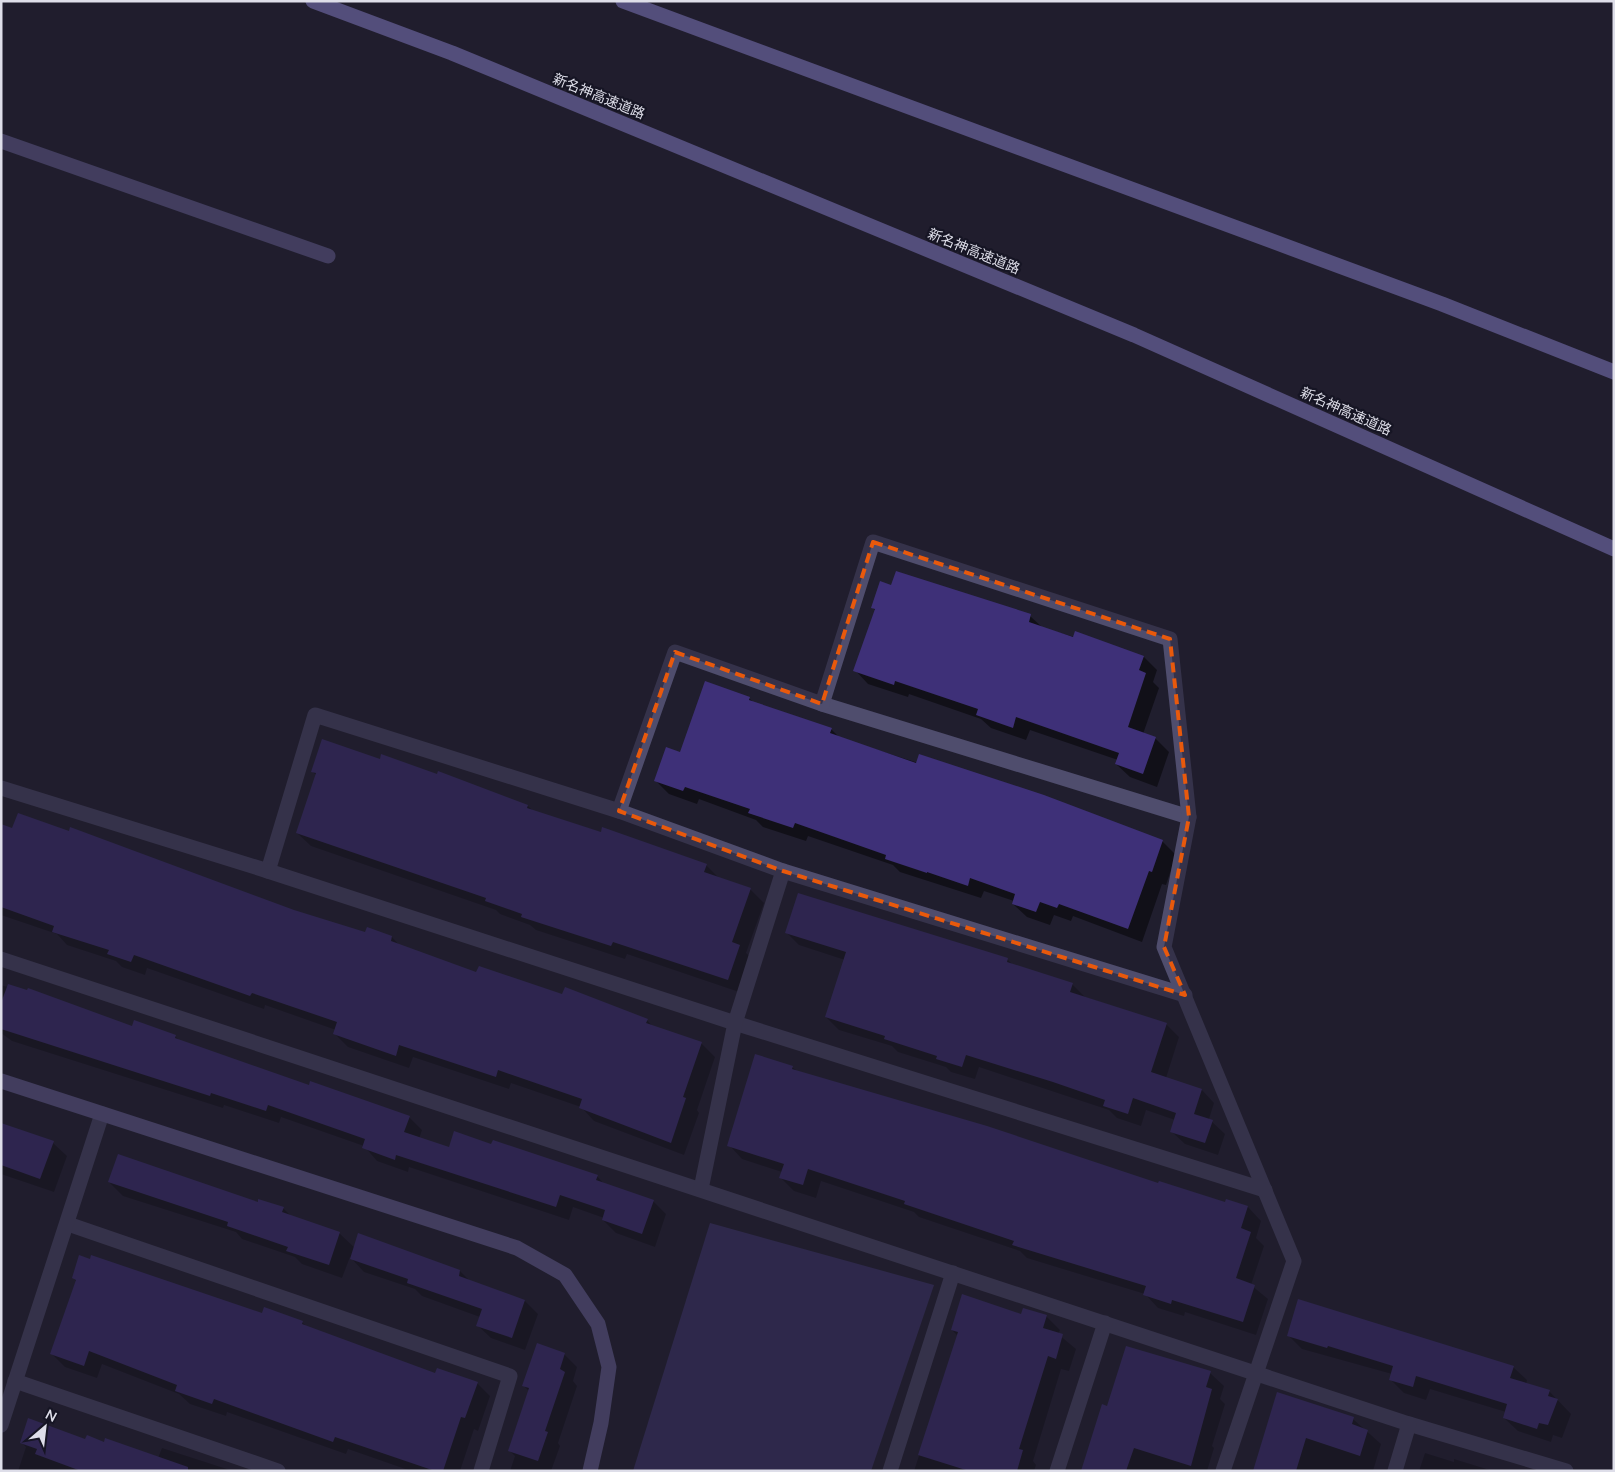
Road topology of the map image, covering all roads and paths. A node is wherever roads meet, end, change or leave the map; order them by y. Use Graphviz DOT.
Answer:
graph roads {
  1 [pos="313,1"];
  2 [pos="624,1"];
  3 [pos="1,141"];
  4 [pos="328,256"];
  5 [pos="1614,372"];
  6 [pos="1614,549"];
  7 [pos="822,704"];
  8 [pos="1,788"];
  9 [pos="620,811"];
  10 [pos="1189,817"];
  11 [pos="268,871"];
  12 [pos="784,871"];
  13 [pos="1,959"];
  14 [pos="1185,995"];
  15 [pos="735,1023"];
  16 [pos="1,1081"];
  17 [pos="102,1114"];
  18 [pos="701,1189"];
  19 [pos="1265,1190"];
  20 [pos="68,1224"];
  21 [pos="953,1273"];
  22 [pos="1104,1323"];
  23 [pos="1256,1373"];
  24 [pos="15,1381"];
  25 [pos="1409,1424"];
  26 [pos="1,1425"];
  27 [pos="1556,1470"];
  28 [pos="278,1471"];
  29 [pos="481,1471"];
  30 [pos="590,1471"];
  31 [pos="890,1471"];
  32 [pos="1057,1471"];
  33 [pos="1222,1471"];
  34 [pos="1395,1471"];
  1 -- 6 [label="highway, 新名神高速道路"];
  2 -- 5 [label="highway"];
  3 -- 4 [label="street"];
  7 -- 9 [label="street"];
  7 -- 10 [label="street"];
  7 -- 10 [label="street"];
  8 -- 11 [label="street"];
  9 -- 11 [label="street"];
  9 -- 12 [label="street"];
  10 -- 14 [label="street"];
  11 -- 15 [label="street"];
  12 -- 14 [label="street"];
  12 -- 15 [label="street"];
  13 -- 18 [label="street"];
  14 -- 19 [label="street"];
  15 -- 18 [label="street"];
  15 -- 19 [label="street"];
  16 -- 17 [label="street"];
  17 -- 20 [label="street"];
  17 -- 30 [label="street"];
  18 -- 21 [label="street"];
  19 -- 23 [label="street"];
  20 -- 24 [label="street"];
  20 -- 29 [label="street"];
  21 -- 22 [label="street"];
  21 -- 31 [label="street"];
  22 -- 23 [label="street"];
  22 -- 32 [label="street"];
  23 -- 25 [label="street"];
  23 -- 33 [label="street"];
  24 -- 26 [label="street"];
  24 -- 28 [label="street"];
  25 -- 27 [label="street"];
  25 -- 34 [label="street"];
}
